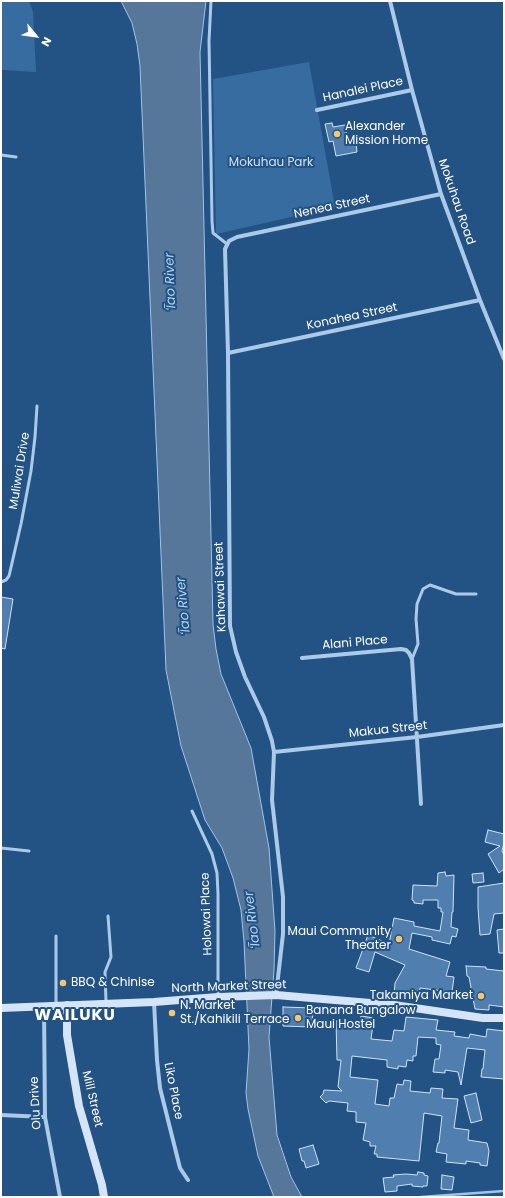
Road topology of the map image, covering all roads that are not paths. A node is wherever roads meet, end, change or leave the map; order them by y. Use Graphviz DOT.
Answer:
graph roads {
  1 [pos="211,1"];
  2 [pos="390,1"];
  3 [pos="412,90"];
  4 [pos="317,110"];
  5 [pos="1,155"];
  6 [pos="16,157"];
  7 [pos="441,194"];
  8 [pos="227,243"];
  9 [pos="480,300"];
  10 [pos="228,353"];
  11 [pos="504,359"];
  12 [pos="37,406"];
  13 [pos="1,582"];
  14 [pos="476,594"];
  15 [pos="302,658"];
  16 [pos="412,659"];
  17 [pos="504,725"];
  18 [pos="418,737"];
  19 [pos="274,752"];
  20 [pos="421,804"];
  21 [pos="192,811"];
  22 [pos="1,848"];
  23 [pos="29,851"];
  24 [pos="108,916"];
  25 [pos="56,936"];
  26 [pos="276,995"];
  27 [pos="218,997"];
  28 [pos="154,1002"];
  29 [pos="106,1004"];
  30 [pos="56,1006"];
  31 [pos="67,1006"];
  32 [pos="44,1007"];
  33 [pos="1,1008"];
  34 [pos="504,1018"];
  35 [pos="1,1115"];
  36 [pos="45,1117"];
  37 [pos="188,1180"];
  38 [pos="60,1197"];
  39 [pos="104,1197"];
  1 -- 8 [label="lane"];
  2 -- 3 [label="street, Mokuhau Road"];
  3 -- 4 [label="street, Hanalei Place"];
  3 -- 7 [label="street, Mokuhau Road"];
  5 -- 6 [label="lane"];
  7 -- 8 [label="street, Nenea Street"];
  7 -- 9 [label="street, Mokuhau Road"];
  8 -- 10 [label="street, Kahawai Street"];
  9 -- 10 [label="street, Konahea Street"];
  9 -- 11 [label="street, Mokuhau Road"];
  10 -- 19 [label="street, Kahawai Street"];
  12 -- 13 [label="lane, Muliwai Drive"];
  14 -- 16 [label="lane"];
  15 -- 16 [label="street, Alani Place"];
  16 -- 18 [label="street"];
  17 -- 18 [label="street, Makua Street"];
  18 -- 19 [label="street, Makua Street"];
  18 -- 20 [label="street"];
  19 -- 26 [label="street, Kahawai Street"];
  21 -- 27 [label="lane, Holowai Place"];
  22 -- 23 [label="lane"];
  24 -- 29 [label="lane"];
  25 -- 30 [label="lane"];
  26 -- 27 [label="street, North Market Street"];
  26 -- 34 [label="street, North Market Street"];
  27 -- 28 [label="street, North Market Street"];
  28 -- 29 [label="street, North Market Street"];
  28 -- 37 [label="street, Liko Place"];
  29 -- 31 [label="street, North Market Street"];
  30 -- 31 [label="street, North Market Street"];
  30 -- 32 [label="street, North Market Street"];
  31 -- 39 [label="street, Mill Street"];
  32 -- 33 [label="street, North Market Street"];
  32 -- 36 [label="street, Olu Drive"];
  35 -- 36 [label="street"];
  36 -- 38 [label="street, Olu Drive"];
}
